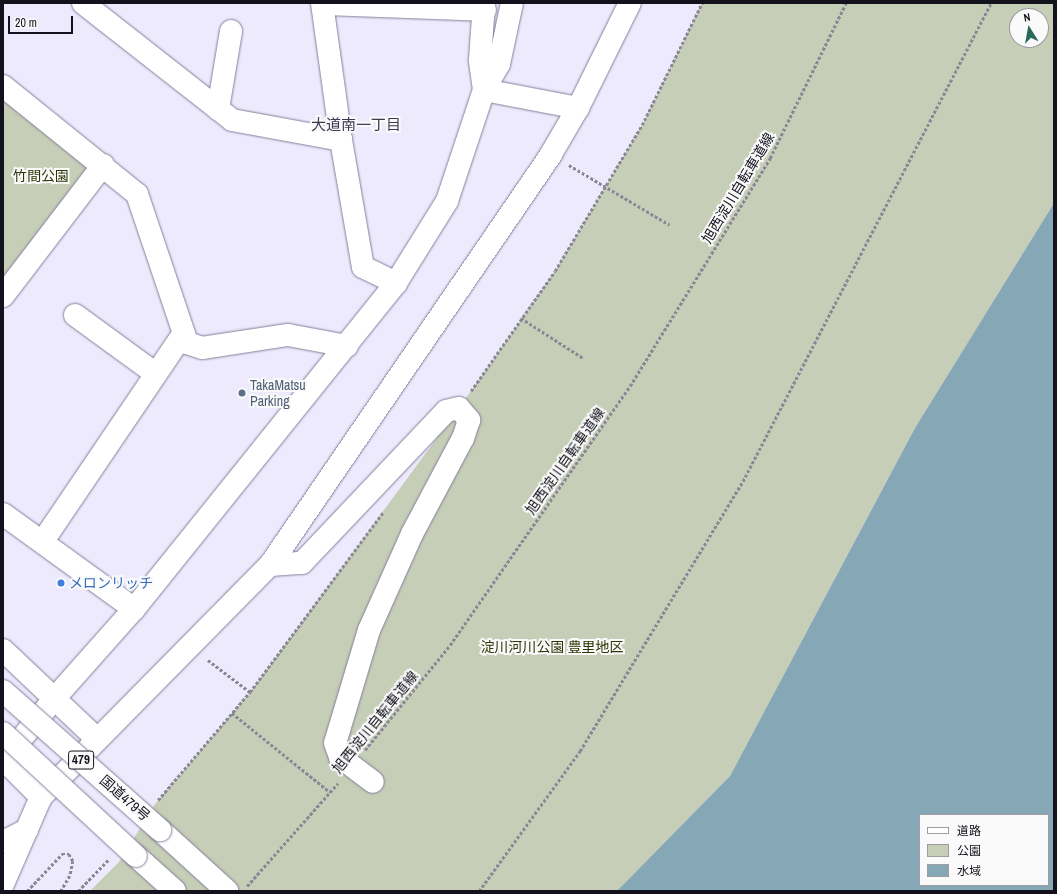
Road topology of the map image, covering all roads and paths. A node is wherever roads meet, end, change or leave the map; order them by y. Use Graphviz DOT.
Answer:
graph roads {
  1 [pos="83,3"];
  2 [pos="323,3"];
  3 [pos="512,3"];
  4 [pos="630,3"];
  5 [pos="702,3"];
  6 [pos="846,3"];
  7 [pos="992,3"];
  8 [pos="484,6"];
  9 [pos="231,30"];
  10 [pos="3,86"];
  11 [pos="484,90"];
  12 [pos="578,108"];
  13 [pos="218,109"];
  14 [pos="341,140"];
  15 [pos="551,154"];
  16 [pos="104,165"];
  17 [pos="605,186"];
  18 [pos="670,225"];
  19 [pos="396,283"];
  20 [pos="3,296"];
  21 [pos="75,315"];
  22 [pos="521,318"];
  23 [pos="184,333"];
  24 [pos="347,346"];
  25 [pos="583,358"];
  26 [pos="156,374"];
  27 [pos="459,408"];
  28 [pos="385,509"];
  29 [pos="3,514"];
  30 [pos="43,541"];
  31 [pos="270,565"];
  32 [pos="134,609"];
  33 [pos="189,645"];
  34 [pos="3,650"];
  35 [pos="3,691"];
  36 [pos="250,692"];
  37 [pos="54,699"];
  38 [pos="232,713"];
  39 [pos="3,733"];
  40 [pos="97,739"];
  41 [pos="4,760"];
  42 [pos="352,766"];
  43 [pos="373,782"];
  44 [pos="330,792"];
  45 [pos="42,797"];
  46 [pos="155,804"];
  47 [pos="27,830"];
  48 [pos="3,842"];
  49 [pos="115,853"];
  50 [pos="3,884"];
  51 [pos="27,891"];
  52 [pos="61,891"];
  53 [pos="78,891"];
  54 [pos="175,891"];
  55 [pos="227,891"];
  56 [pos="243,891"];
  57 [pos="479,891"];
  1 -- 13 [label="main road"];
  2 -- 8 [label="main road"];
  2 -- 14 [label="main road"];
  3 -- 11 [label="main road"];
  4 -- 12 [label="main road"];
  5 -- 17 [label="path"];
  6 -- 42 [label="path, 旭西淀川自転車道線"];
  7 -- 57 [label="path"];
  8 -- 11 [label="main road"];
  9 -- 13 [label="main road"];
  10 -- 16 [label="main road"];
  11 -- 12 [label="main road"];
  11 -- 19 [label="main road"];
  12 -- 15 [label="main road"];
  13 -- 14 [label="main road"];
  14 -- 19 [label="main road"];
  15 -- 17 [label="path"];
  15 -- 31 [label="main road"];
  16 -- 20 [label="main road"];
  16 -- 23 [label="main road"];
  17 -- 18 [label="path"];
  17 -- 22 [label="path"];
  19 -- 24 [label="main road"];
  21 -- 26 [label="main road"];
  22 -- 25 [label="path"];
  22 -- 27 [label="path"];
  23 -- 24 [label="main road"];
  23 -- 26 [label="main road"];
  24 -- 32 [label="main road"];
  26 -- 30 [label="main road"];
  27 -- 31 [label="main road"];
  27 -- 42 [label="main road"];
  28 -- 36 [label="path"];
  29 -- 30 [label="main road"];
  30 -- 32 [label="main road"];
  31 -- 33 [label="main road"];
  32 -- 37 [label="main road"];
  33 -- 36 [label="path"];
  33 -- 40 [label="main road"];
  34 -- 37 [label="main road"];
  35 -- 55 [label="main road, 国道479号 / 479, bridge"];
  36 -- 38 [label="path"];
  37 -- 40 [label="main road"];
  37 -- 41 [label="main road"];
  38 -- 44 [label="path"];
  38 -- 46 [label="path"];
  39 -- 54 [label="main road, 479, bridge"];
  40 -- 45 [label="main road"];
  41 -- 45 [label="main road"];
  42 -- 43 [label="main road"];
  42 -- 44 [label="path, 旭西淀川自転車道線"];
  44 -- 56 [label="path, 旭西淀川自転車道線"];
  45 -- 47 [label="main road"];
  47 -- 48 [label="main road"];
  47 -- 50 [label="main road"];
  49 -- 53 [label="path"];
  51 -- 52 [label="path"];
}
